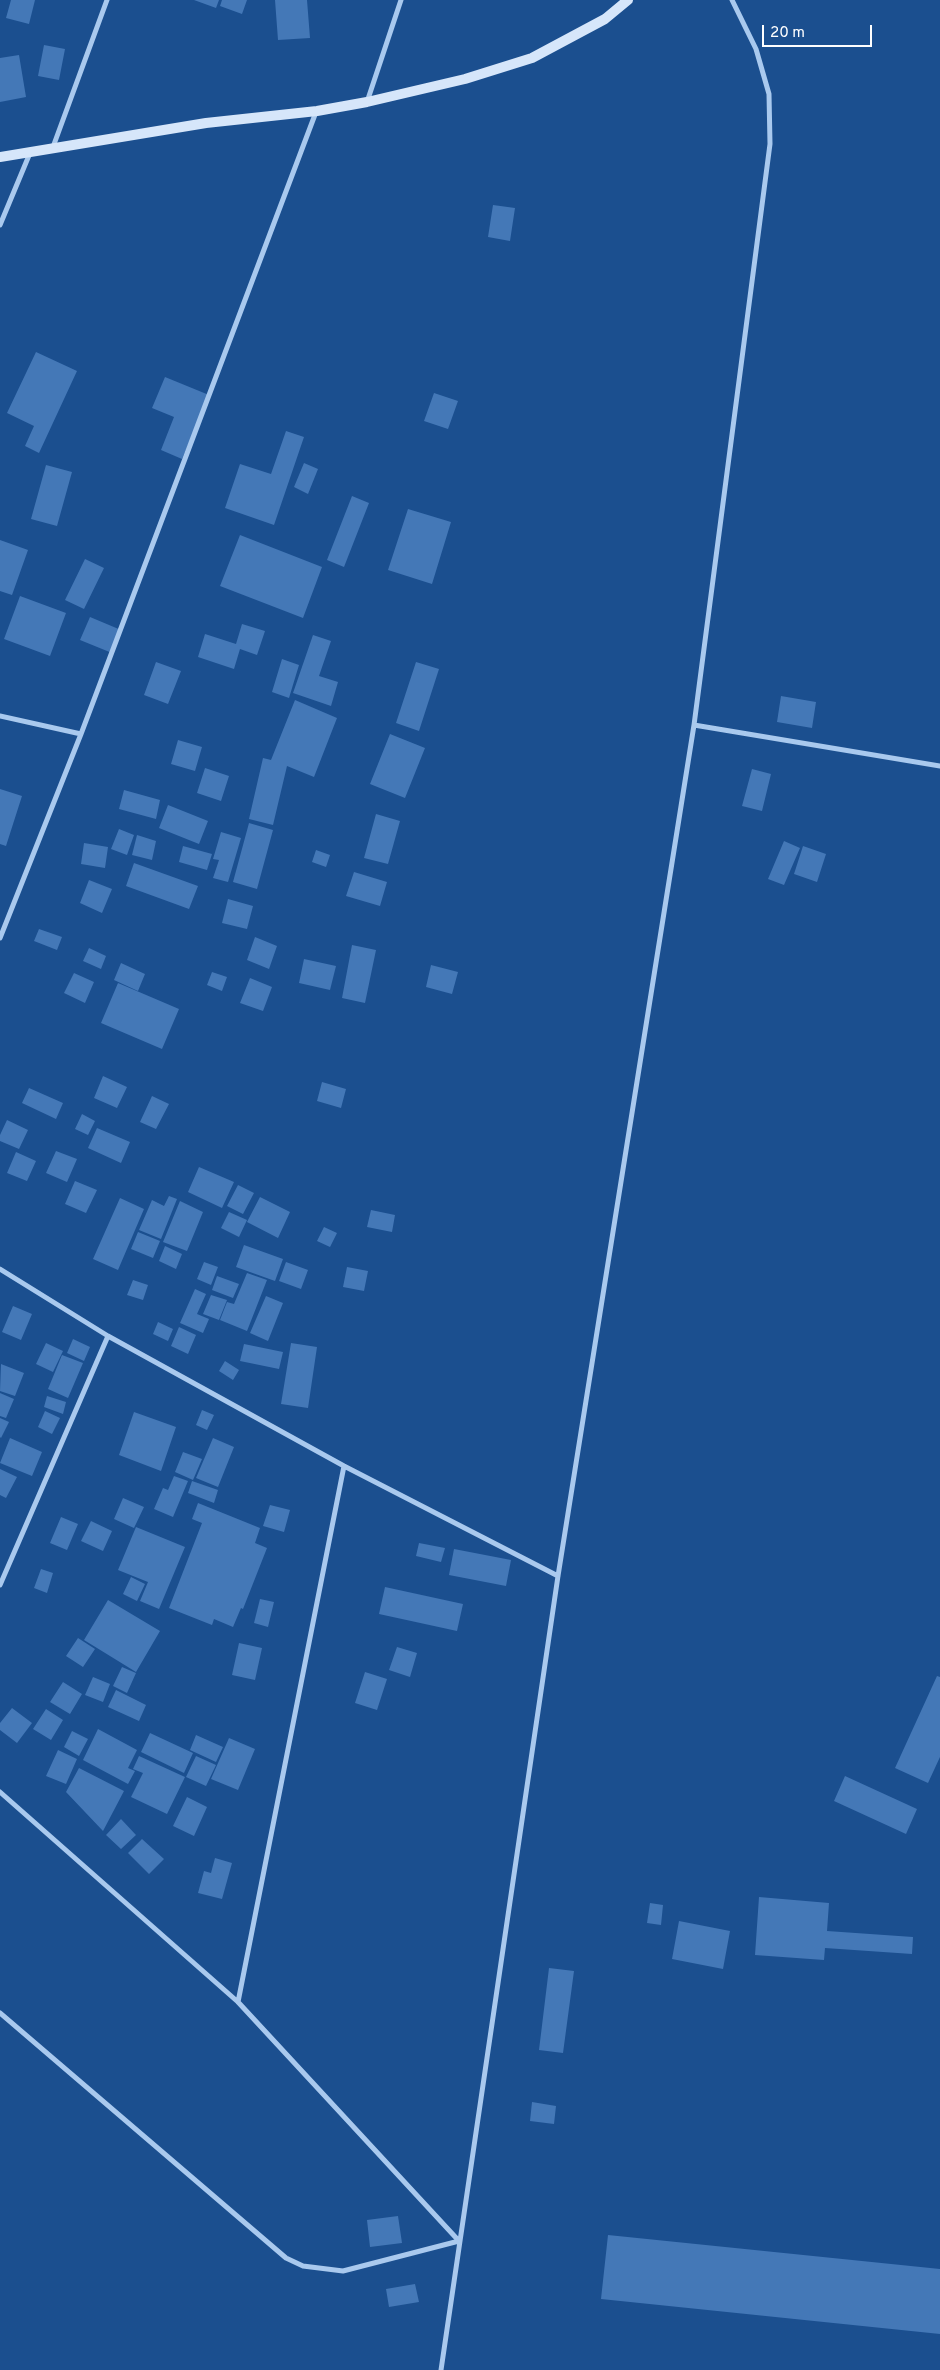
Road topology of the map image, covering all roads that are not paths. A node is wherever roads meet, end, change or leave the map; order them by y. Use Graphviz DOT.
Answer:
graph roads {
  1 [pos="108,0"];
  2 [pos="401,0"];
  3 [pos="628,0"];
  4 [pos="732,0"];
  5 [pos="367,102"];
  6 [pos="317,111"];
  7 [pos="52,150"];
  8 [pos="30,154"];
  9 [pos="0,157"];
  10 [pos="0,225"];
  11 [pos="0,716"];
  12 [pos="694,725"];
  13 [pos="81,734"];
  14 [pos="940,766"];
  15 [pos="0,938"];
  16 [pos="0,1269"];
  17 [pos="108,1336"];
  18 [pos="344,1466"];
  19 [pos="558,1576"];
  20 [pos="0,1585"];
  21 [pos="0,1792"];
  22 [pos="238,2002"];
  23 [pos="0,2013"];
  24 [pos="459,2241"];
  25 [pos="441,2370"];
  1 -- 7 [label="street"];
  2 -- 5 [label="street"];
  3 -- 5 [label="street"];
  4 -- 12 [label="street"];
  5 -- 6 [label="street"];
  6 -- 7 [label="street"];
  6 -- 13 [label="street"];
  7 -- 8 [label="street"];
  8 -- 9 [label="street"];
  8 -- 10 [label="street"];
  11 -- 13 [label="street"];
  12 -- 14 [label="street"];
  12 -- 19 [label="street"];
  13 -- 15 [label="street"];
  16 -- 17 [label="street"];
  17 -- 18 [label="street"];
  17 -- 20 [label="street"];
  18 -- 19 [label="street"];
  18 -- 22 [label="street"];
  19 -- 24 [label="street"];
  21 -- 22 [label="street"];
  22 -- 24 [label="street"];
  23 -- 24 [label="street"];
  24 -- 25 [label="street"];
}
